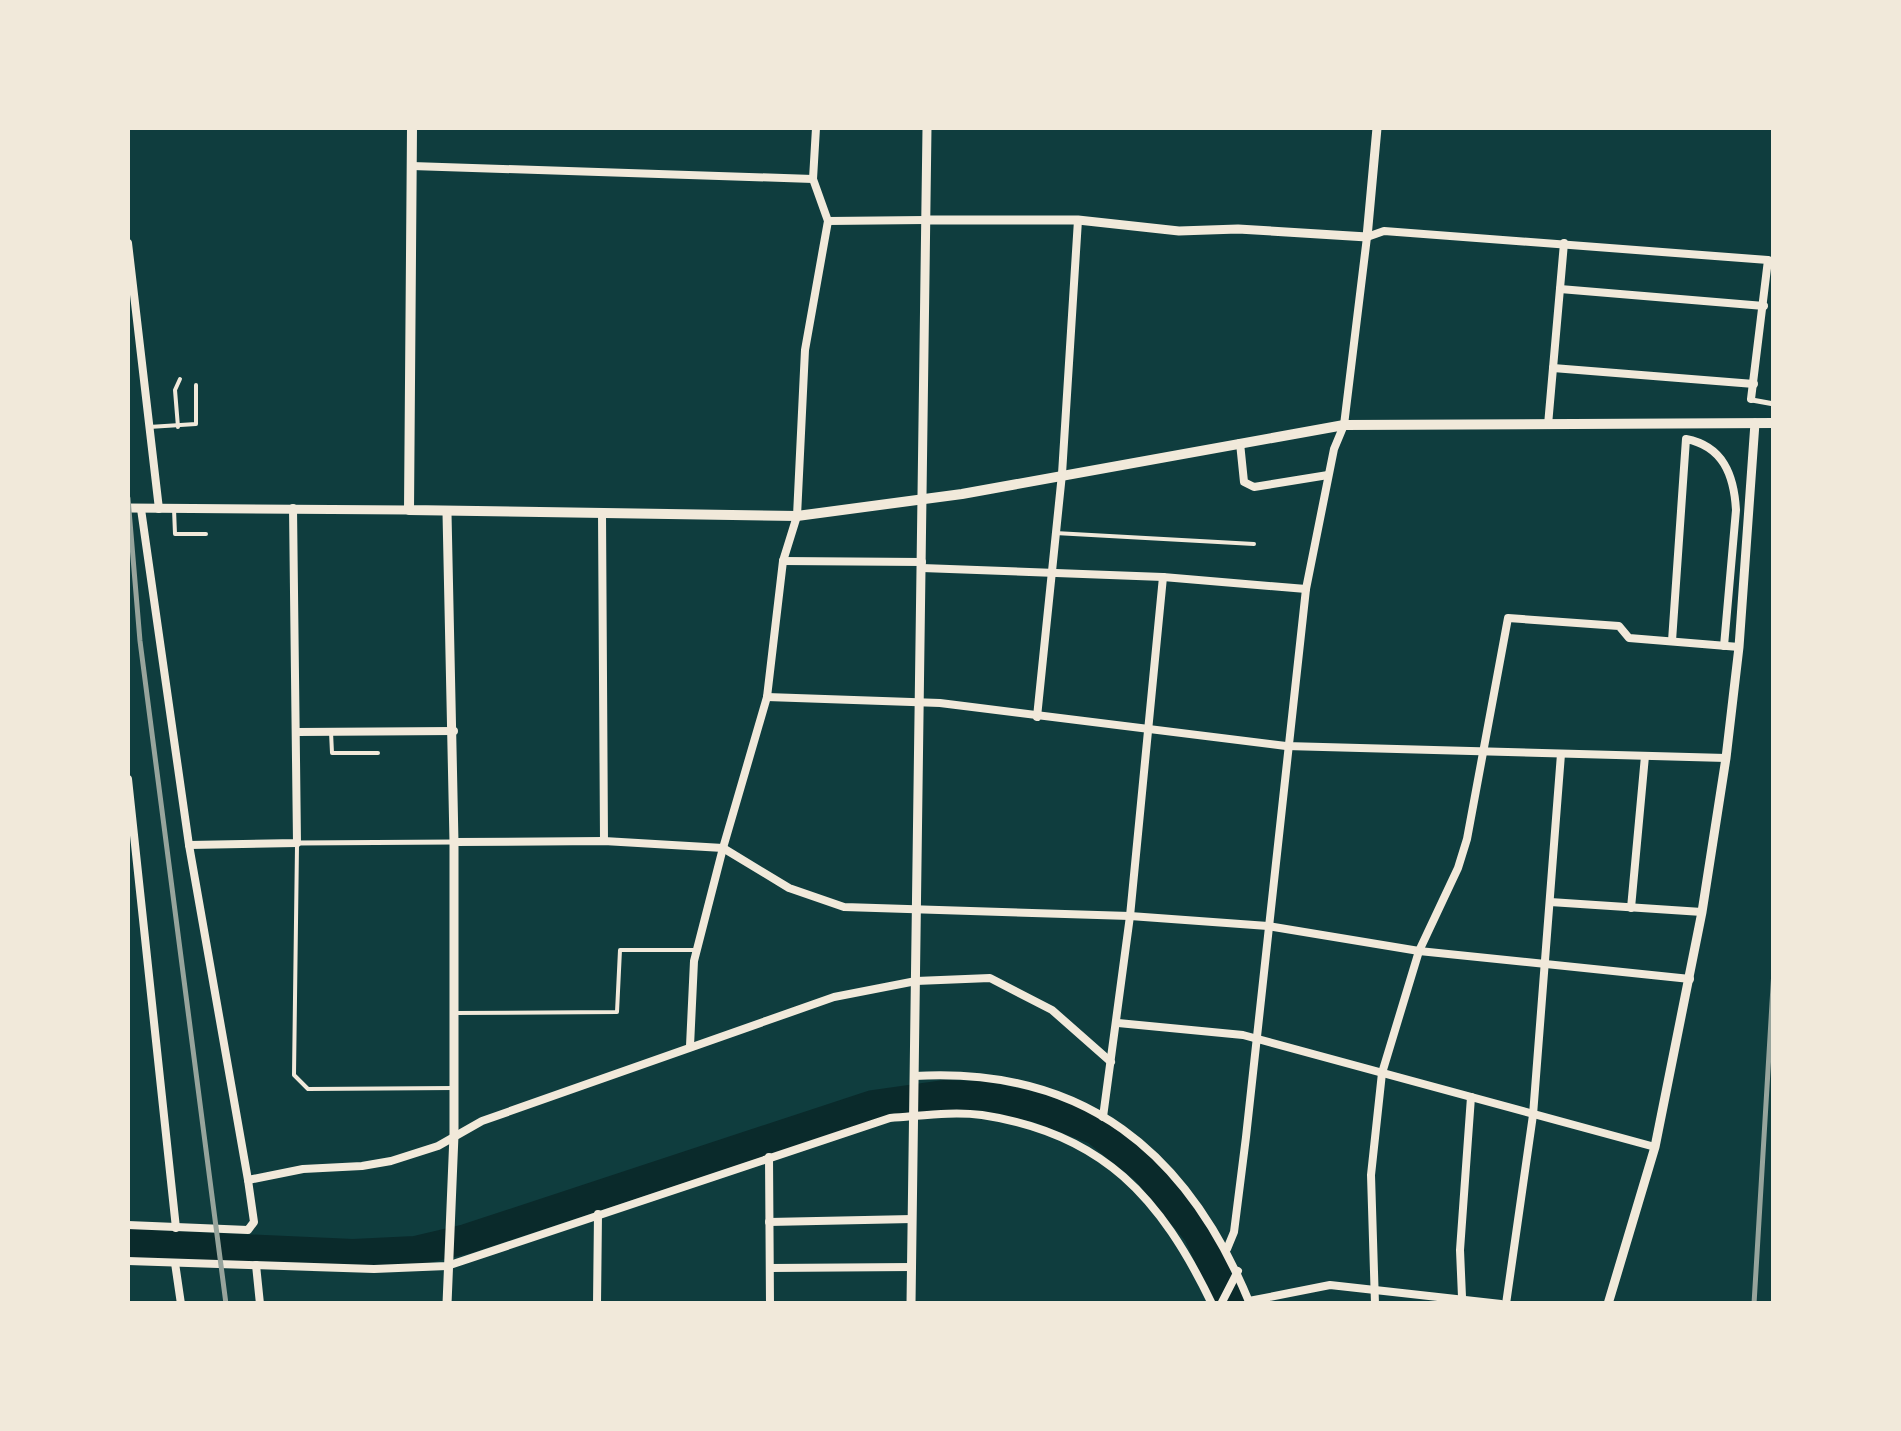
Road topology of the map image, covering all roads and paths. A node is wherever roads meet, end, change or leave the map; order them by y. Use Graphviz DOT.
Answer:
graph roads {
  1 [pos="412,128"];
  2 [pos="816,128"];
  3 [pos="926,128"];
  4 [pos="1377,128"];
  5 [pos="412,166"];
  6 [pos="812,179"];
  7 [pos="925,220"];
  8 [pos="1078,220"];
  9 [pos="828,221"];
  10 [pos="1367,236"];
  11 [pos="128,243"];
  12 [pos="1564,243"];
  13 [pos="1560,288"];
  14 [pos="1764,306"];
  15 [pos="1553,368"];
  16 [pos="180,379"];
  17 [pos="1754,384"];
  18 [pos="196,385"];
  19 [pos="1750,399"];
  20 [pos="1774,404"];
  21 [pos="1774,423"];
  22 [pos="1755,424"];
  23 [pos="1344,425"];
  24 [pos="1548,425"];
  25 [pos="149,427"];
  26 [pos="178,427"];
  27 [pos="1240,443"];
  28 [pos="1062,474"];
  29 [pos="1328,475"];
  30 [pos="923,498"];
  31 [pos="128,508"];
  32 [pos="141,508"];
  33 [pos="293,508"];
  34 [pos="159,509"];
  35 [pos="174,509"];
  36 [pos="410,510"];
  37 [pos="446,513"];
  38 [pos="602,513"];
  39 [pos="796,516"];
  40 [pos="1055,533"];
  41 [pos="206,534"];
  42 [pos="1254,544"];
  43 [pos="784,561"];
  44 [pos="922,565"];
  45 [pos="1051,573"];
  46 [pos="1163,577"];
  47 [pos="1306,589"];
  48 [pos="1672,641"];
  49 [pos="1724,646"];
  50 [pos="1739,648"];
  51 [pos="767,697"];
  52 [pos="918,703"];
  53 [pos="1037,717"];
  54 [pos="1148,728"];
  55 [pos="454,731"];
  56 [pos="297,732"];
  57 [pos="331,732"];
  58 [pos="1286,746"];
  59 [pos="1483,752"];
  60 [pos="378,753"];
  61 [pos="1560,754"];
  62 [pos="1646,756"];
  63 [pos="1726,758"];
  64 [pos="128,779"];
  65 [pos="454,842"];
  66 [pos="604,842"];
  67 [pos="297,843"];
  68 [pos="189,845"];
  69 [pos="132,847"];
  70 [pos="723,848"];
  71 [pos="1550,902"];
  72 [pos="1631,908"];
  73 [pos="916,909"];
  74 [pos="1702,912"];
  75 [pos="1130,916"];
  76 [pos="1268,926"];
  77 [pos="697,950"];
  78 [pos="1419,951"];
  79 [pos="1546,962"];
  80 [pos="1690,978"];
  81 [pos="916,981"];
  82 [pos="454,1013"];
  83 [pos="1118,1024"];
  84 [pos="1256,1040"];
  85 [pos="690,1046"];
  86 [pos="1111,1062"];
  87 [pos="1382,1073"];
  88 [pos="914,1080"];
  89 [pos="454,1088"];
  90 [pos="1471,1097"];
  91 [pos="914,1113"];
  92 [pos="1533,1115"];
  93 [pos="1103,1118"];
  94 [pos="454,1135"];
  95 [pos="1655,1146"];
  96 [pos="769,1157"];
  97 [pos="248,1180"];
  98 [pos="598,1214"];
  99 [pos="912,1219"];
  100 [pos="770,1222"];
  101 [pos="128,1226"];
  102 [pos="176,1228"];
  103 [pos="1228,1249"];
  104 [pos="447,1260"];
  105 [pos="128,1261"];
  106 [pos="176,1263"];
  107 [pos="256,1265"];
  108 [pos="912,1267"];
  109 [pos="770,1268"];
  110 [pos="1236,1275"];
  111 [pos="1377,1289"];
  112 [pos="1462,1297"];
  113 [pos="1250,1302"];
  114 [pos="182,1304"];
  115 [pos="260,1304"];
  116 [pos="447,1304"];
  117 [pos="597,1304"];
  118 [pos="770,1304"];
  119 [pos="911,1304"];
  120 [pos="1212,1304"];
  121 [pos="1221,1304"];
  122 [pos="1375,1304"];
  123 [pos="1504,1304"];
  124 [pos="1608,1304"];
  1 -- 5 [label="main road"];
  2 -- 6 [label="street"];
  3 -- 7 [label="street"];
  4 -- 10 [label="street"];
  5 -- 6 [label="street"];
  5 -- 36 [label="main road"];
  6 -- 9 [label="street"];
  7 -- 8 [label="street"];
  7 -- 9 [label="street"];
  7 -- 30 [label="street"];
  8 -- 10 [label="street"];
  8 -- 28 [label="street"];
  9 -- 39 [label="street"];
  10 -- 12 [label="street"];
  10 -- 23 [label="street"];
  11 -- 25 [label="street"];
  12 -- 13 [label="street"];
  12 -- 14 [label="street"];
  13 -- 14 [label="street"];
  13 -- 15 [label="street"];
  14 -- 17 [label="street"];
  15 -- 17 [label="street"];
  15 -- 24 [label="street"];
  16 -- 26 [label="lane"];
  17 -- 19 [label="street"];
  18 -- 26 [label="lane"];
  19 -- 20 [label="street"];
  21 -- 22 [label="main road"];
  22 -- 24 [label="main road"];
  22 -- 50 [label="street"];
  23 -- 24 [label="main road"];
  23 -- 27 [label="main road"];
  23 -- 29 [label="street"];
  25 -- 26 [label="lane"];
  25 -- 34 [label="street"];
  27 -- 28 [label="main road"];
  27 -- 29 [label="street"];
  28 -- 30 [label="main road"];
  28 -- 40 [label="street"];
  29 -- 47 [label="street"];
  30 -- 39 [label="main road"];
  30 -- 44 [label="street"];
  31 -- 32 [label="street"];
  32 -- 34 [label="street"];
  32 -- 68 [label="street"];
  33 -- 35 [label="street"];
  33 -- 36 [label="street"];
  33 -- 56 [label="street"];
  34 -- 35 [label="street"];
  35 -- 41 [label="lane"];
  36 -- 37 [label="main road"];
  37 -- 38 [label="main road"];
  37 -- 55 [label="street"];
  38 -- 39 [label="main road"];
  38 -- 66 [label="street"];
  39 -- 43 [label="street"];
  40 -- 42 [label="lane"];
  40 -- 45 [label="street"];
  43 -- 44 [label="street"];
  43 -- 51 [label="street"];
  44 -- 45 [label="street"];
  44 -- 52 [label="street"];
  45 -- 46 [label="street"];
  45 -- 53 [label="street"];
  46 -- 47 [label="street"];
  46 -- 54 [label="street"];
  47 -- 58 [label="street"];
  48 -- 49 [label="street"];
  48 -- 49 [label="street"];
  48 -- 59 [label="street"];
  49 -- 50 [label="street"];
  50 -- 63 [label="street"];
  51 -- 52 [label="street"];
  51 -- 70 [label="street"];
  52 -- 53 [label="street"];
  52 -- 73 [label="street"];
  53 -- 54 [label="street"];
  54 -- 58 [label="street"];
  54 -- 75 [label="street"];
  55 -- 57 [label="street"];
  55 -- 65 [label="street"];
  56 -- 57 [label="street"];
  56 -- 67 [label="street"];
  57 -- 60 [label="lane"];
  58 -- 59 [label="street"];
  58 -- 76 [label="street"];
  59 -- 61 [label="street"];
  59 -- 78 [label="street"];
  61 -- 62 [label="street"];
  61 -- 71 [label="street"];
  62 -- 63 [label="street"];
  62 -- 72 [label="street"];
  63 -- 74 [label="street"];
  64 -- 69 [label="street"];
  65 -- 66 [label="street"];
  65 -- 67 [label="street"];
  65 -- 82 [label="street"];
  66 -- 70 [label="street"];
  67 -- 68 [label="street"];
  67 -- 89 [label="lane"];
  68 -- 97 [label="street"];
  69 -- 102 [label="street"];
  70 -- 73 [label="street"];
  70 -- 77 [label="street"];
  71 -- 72 [label="street"];
  71 -- 79 [label="street"];
  72 -- 74 [label="street"];
  73 -- 75 [label="street"];
  73 -- 81 [label="street"];
  74 -- 80 [label="street"];
  75 -- 76 [label="street"];
  75 -- 83 [label="street"];
  76 -- 78 [label="street"];
  76 -- 84 [label="street"];
  77 -- 82 [label="lane"];
  77 -- 85 [label="street"];
  78 -- 79 [label="street"];
  78 -- 87 [label="street"];
  79 -- 80 [label="street"];
  79 -- 92 [label="street"];
  80 -- 95 [label="street"];
  81 -- 85 [label="street"];
  81 -- 86 [label="street"];
  81 -- 88 [label="street"];
  82 -- 89 [label="street"];
  83 -- 84 [label="street"];
  83 -- 86 [label="street"];
  84 -- 87 [label="street"];
  84 -- 103 [label="street"];
  85 -- 94 [label="street"];
  86 -- 93 [label="street"];
  87 -- 90 [label="street"];
  87 -- 111 [label="street"];
  88 -- 91 [label="street"];
  88 -- 93 [label="street"];
  89 -- 94 [label="street"];
  90 -- 92 [label="street"];
  90 -- 112 [label="street"];
  91 -- 96 [label="street"];
  91 -- 99 [label="street"];
  91 -- 120 [label="street"];
  92 -- 95 [label="street"];
  92 -- 123 [label="street"];
  93 -- 103 [label="street"];
  94 -- 97 [label="street"];
  94 -- 104 [label="street"];
  95 -- 124 [label="street"];
  96 -- 98 [label="street"];
  96 -- 100 [label="street"];
  97 -- 102 [label="street"];
  98 -- 104 [label="street"];
  98 -- 117 [label="street"];
  99 -- 100 [label="street"];
  99 -- 108 [label="street"];
  100 -- 109 [label="street"];
  101 -- 102 [label="street"];
  103 -- 110 [label="street"];
  104 -- 107 [label="street"];
  104 -- 116 [label="street"];
  105 -- 106 [label="street"];
  106 -- 107 [label="street"];
  106 -- 114 [label="street"];
  107 -- 115 [label="street"];
  108 -- 109 [label="street"];
  108 -- 119 [label="street"];
  109 -- 118 [label="street"];
  110 -- 113 [label="street"];
  110 -- 121 [label="street"];
  111 -- 112 [label="street"];
  111 -- 113 [label="street"];
  111 -- 122 [label="street"];
  112 -- 123 [label="street"];
}
